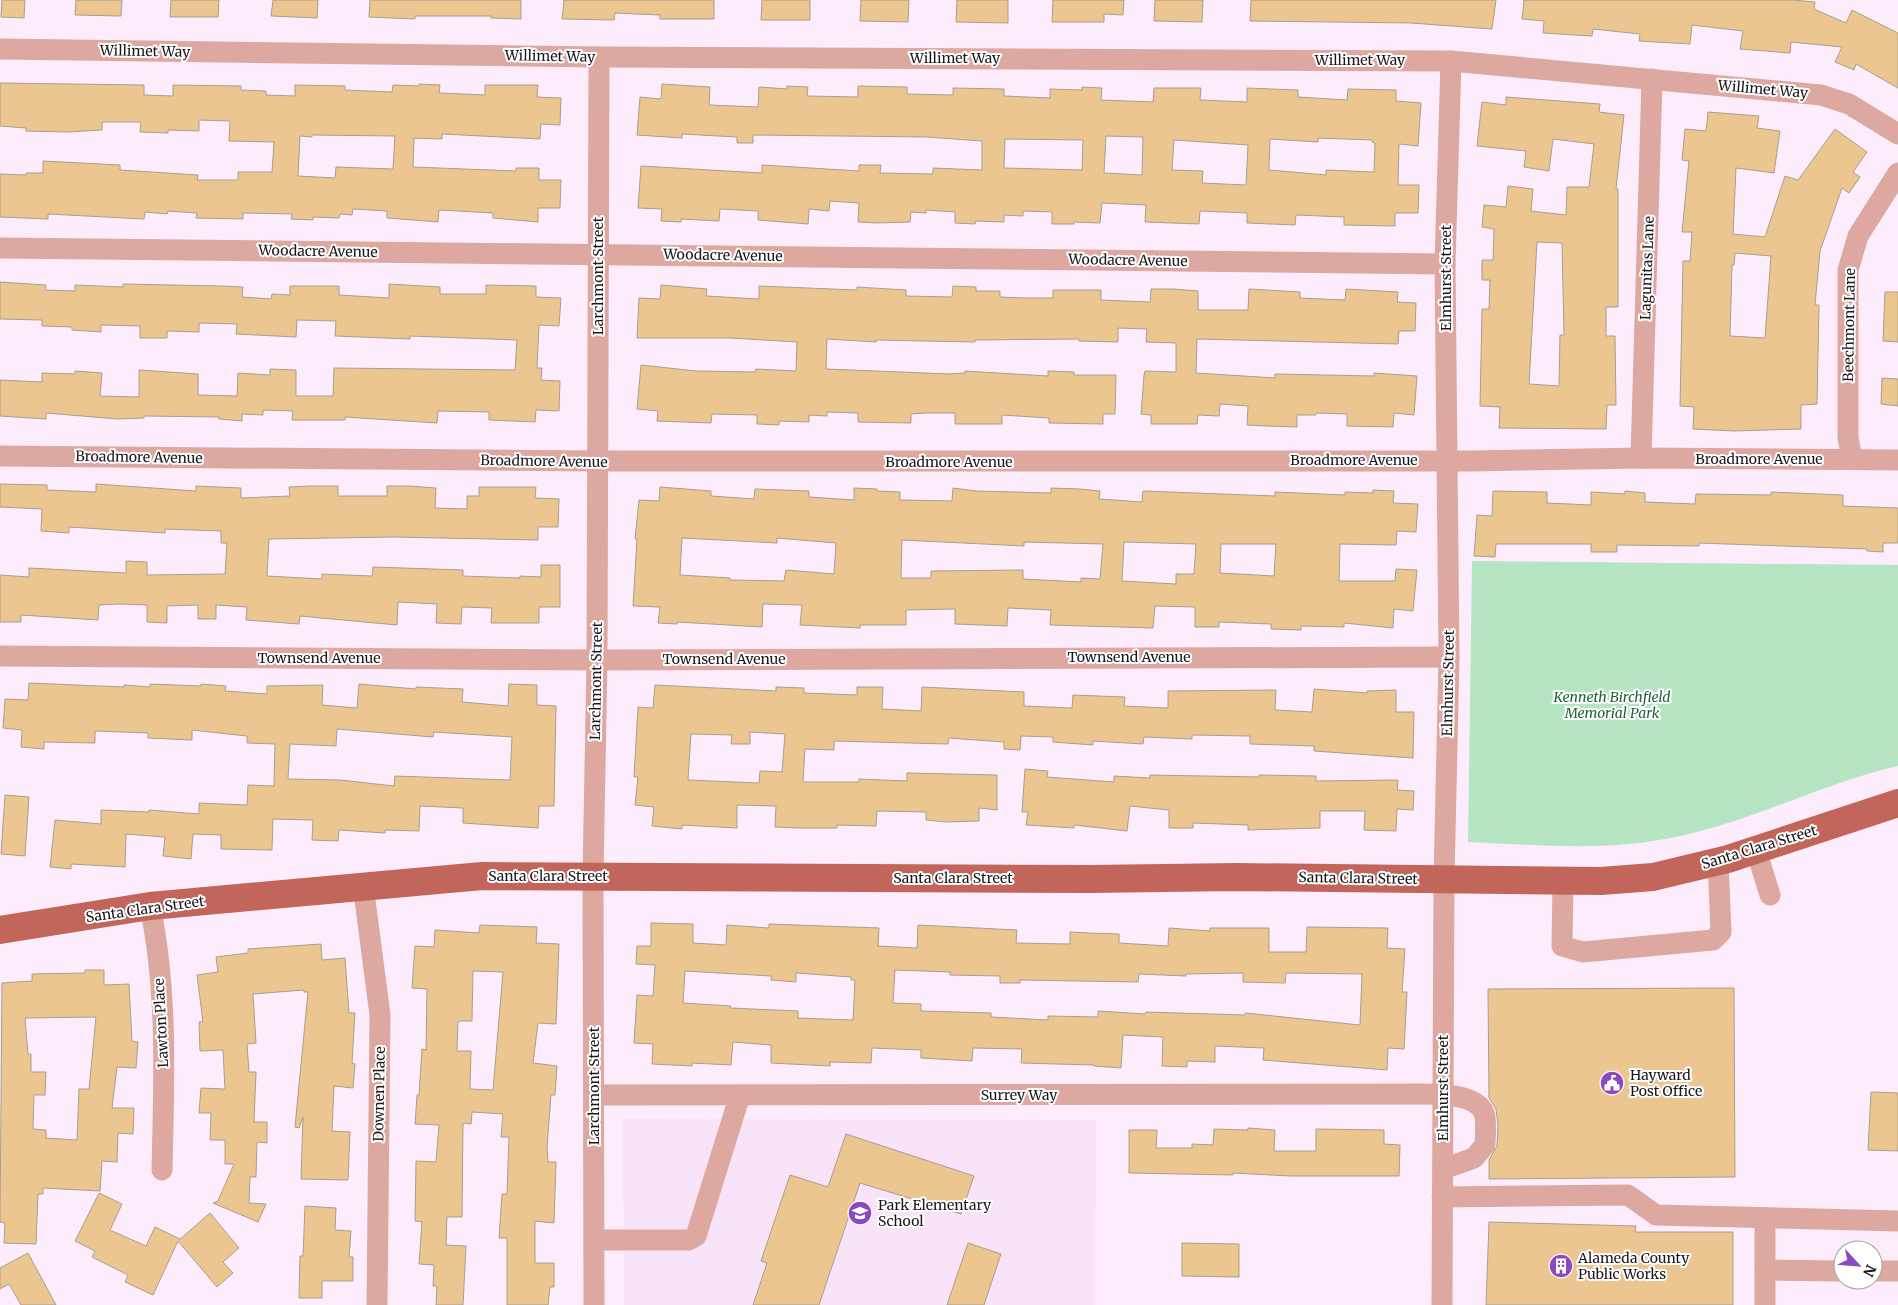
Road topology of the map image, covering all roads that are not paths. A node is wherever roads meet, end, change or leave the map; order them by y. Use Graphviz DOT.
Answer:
graph roads {
  1 [pos="0,49"];
  2 [pos="599,57"];
  3 [pos="1451,61"];
  4 [pos="1652,79"];
  5 [pos="1898,134"];
  6 [pos="1898,173"];
  7 [pos="0,248"];
  8 [pos="598,253"];
  9 [pos="1446,264"];
  10 [pos="0,456"];
  11 [pos="1641,458"];
  12 [pos="1446,459"];
  13 [pos="1852,459"];
  14 [pos="1898,460"];
  15 [pos="598,461"];
  16 [pos="0,656"];
  17 [pos="1449,657"];
  18 [pos="596,660"];
  19 [pos="1898,803"];
  20 [pos="1756,850"];
  21 [pos="1718,861"];
  22 [pos="593,875"];
  23 [pos="1444,879"];
  24 [pos="1563,881"];
  25 [pos="363,885"];
  26 [pos="1770,895"];
  27 [pos="150,906"];
  28 [pos="0,930"];
  29 [pos="1444,1094"];
  30 [pos="595,1095"];
  31 [pos="740,1095"];
  32 [pos="1443,1169"];
  33 [pos="162,1170"];
  34 [pos="1442,1197"];
  35 [pos="1765,1218"];
  36 [pos="1898,1222"];
  37 [pos="594,1240"];
  38 [pos="1765,1270"];
  39 [pos="1833,1271"];
  40 [pos="1883,1271"];
  41 [pos="1898,1271"];
  42 [pos="377,1305"];
  43 [pos="594,1305"];
  44 [pos="1442,1305"];
  45 [pos="1765,1305"];
  1 -- 2 [label="street, Willimet Way"];
  2 -- 3 [label="street, Willimet Way"];
  2 -- 8 [label="street, Larchmont Street"];
  3 -- 4 [label="street, Willimet Way"];
  3 -- 9 [label="street, Elmhurst Street"];
  4 -- 5 [label="street, Willimet Way"];
  4 -- 11 [label="street, Lagunitas Lane"];
  6 -- 13 [label="street, Beechmont Lane"];
  7 -- 8 [label="street, Woodacre Avenue"];
  8 -- 9 [label="street, Woodacre Avenue"];
  8 -- 15 [label="street, Larchmont Street"];
  9 -- 12 [label="street, Elmhurst Street"];
  10 -- 15 [label="street, Broadmore Avenue"];
  11 -- 12 [label="street, Broadmore Avenue"];
  11 -- 13 [label="street, Broadmore Avenue"];
  12 -- 15 [label="street, Broadmore Avenue"];
  12 -- 17 [label="street, Elmhurst Street"];
  13 -- 14 [label="street, Broadmore Avenue"];
  15 -- 18 [label="street, Larchmont Street"];
  16 -- 18 [label="street, Townsend Avenue"];
  17 -- 18 [label="street, Townsend Avenue"];
  17 -- 23 [label="street, Elmhurst Street"];
  18 -- 22 [label="street, Larchmont Street"];
  19 -- 20 [label="main road, Santa Clara Street"];
  20 -- 21 [label="main road, Santa Clara Street"];
  20 -- 26 [label="street"];
  21 -- 24 [label="main road, Santa Clara Street"];
  21 -- 24 [label="street"];
  22 -- 23 [label="main road, Santa Clara Street"];
  22 -- 25 [label="main road, Santa Clara Street"];
  22 -- 30 [label="street, Larchmont Street"];
  23 -- 24 [label="main road, Santa Clara Street"];
  23 -- 29 [label="street, Elmhurst Street"];
  25 -- 27 [label="main road, Santa Clara Street"];
  25 -- 42 [label="street, Downen Place"];
  27 -- 28 [label="main road, Santa Clara Street"];
  27 -- 33 [label="street, Lawton Place"];
  29 -- 31 [label="street, Surrey Way"];
  29 -- 32 [label="street, Elmhurst Street"];
  29 -- 32 [label="street, Surrey Way"];
  30 -- 31 [label="street, Surrey Way"];
  30 -- 37 [label="street, Larchmont Street"];
  31 -- 37 [label="street"];
  32 -- 34 [label="street, Elmhurst Street"];
  34 -- 35 [label="street"];
  34 -- 44 [label="street, Elmhurst Street"];
  35 -- 36 [label="street"];
  35 -- 38 [label="street"];
  37 -- 43 [label="street, Larchmont Street"];
  38 -- 39 [label="street"];
  38 -- 45 [label="street"];
  40 -- 41 [label="street"];
}
